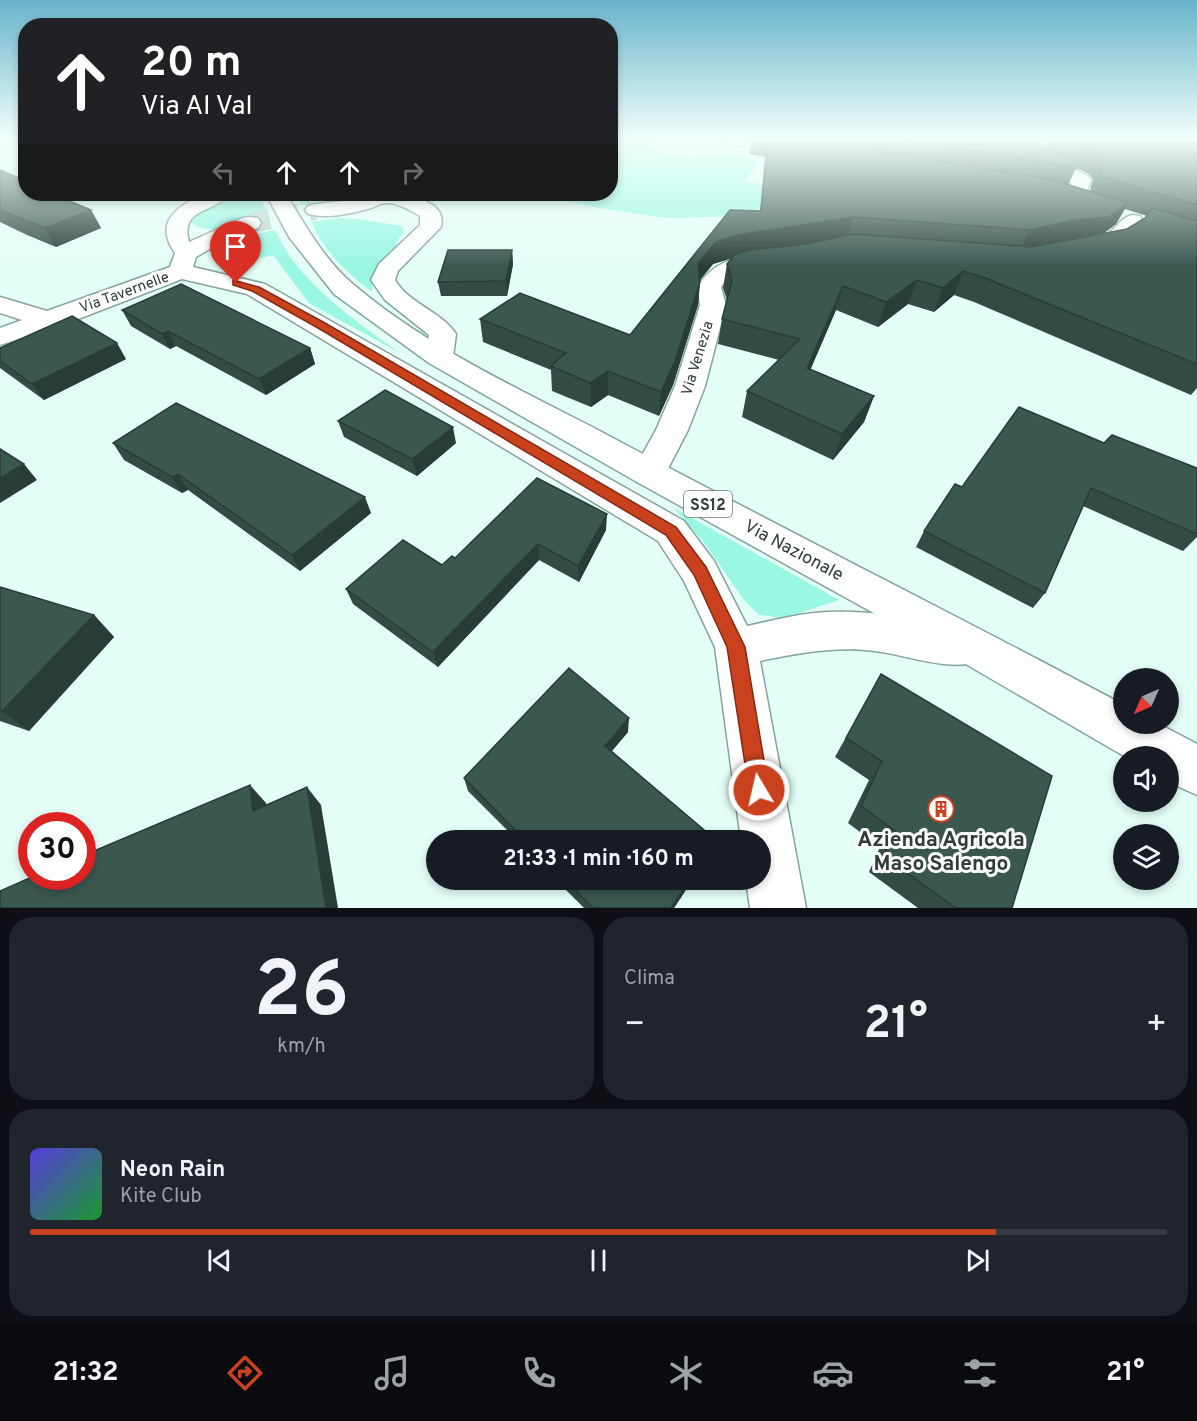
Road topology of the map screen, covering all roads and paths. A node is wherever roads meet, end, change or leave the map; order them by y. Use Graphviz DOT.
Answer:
graph roads {
  1 [pos="1083,182"];
  2 [pos="204,201"];
  3 [pos="280,201"];
  4 [pos="369,201"];
  5 [pos="404,201"];
  6 [pos="315,210"];
  7 [pos="250,223"];
  8 [pos="1064,251"];
  9 [pos="789,259"];
  10 [pos="183,262"];
  11 [pos="0,305"];
  12 [pos="51,320"];
  13 [pos="0,337"];
  14 [pos="439,357"];
  15 [pos="649,473"];
  16 [pos="736,647"];
  17 [pos="979,649"];
  18 [pos="1197,771"];
  19 [pos="778,908"];
  1 -- 8 [label="street"];
  2 -- 10 [label="street"];
  3 -- 14 [label="street, Via Nazionale / SS12"];
  4 -- 6 [label="street"];
  5 -- 14 [label="street"];
  7 -- 10 [label="street, Via Tavernelle"];
  9 -- 15 [label="street, Via Venezia"];
  10 -- 12 [label="street, Via Tavernelle"];
  10 -- 16 [label="street"];
  11 -- 12 [label="street"];
  12 -- 13 [label="street, Via Tavernelle"];
  14 -- 15 [label="street, Via Nazionale / SS12"];
  15 -- 17 [label="street, Via Nazionale / SS12"];
  16 -- 17 [label="street"];
  16 -- 19 [label="street"];
  17 -- 18 [label="street, Via Nazionale / SS12"];
}
